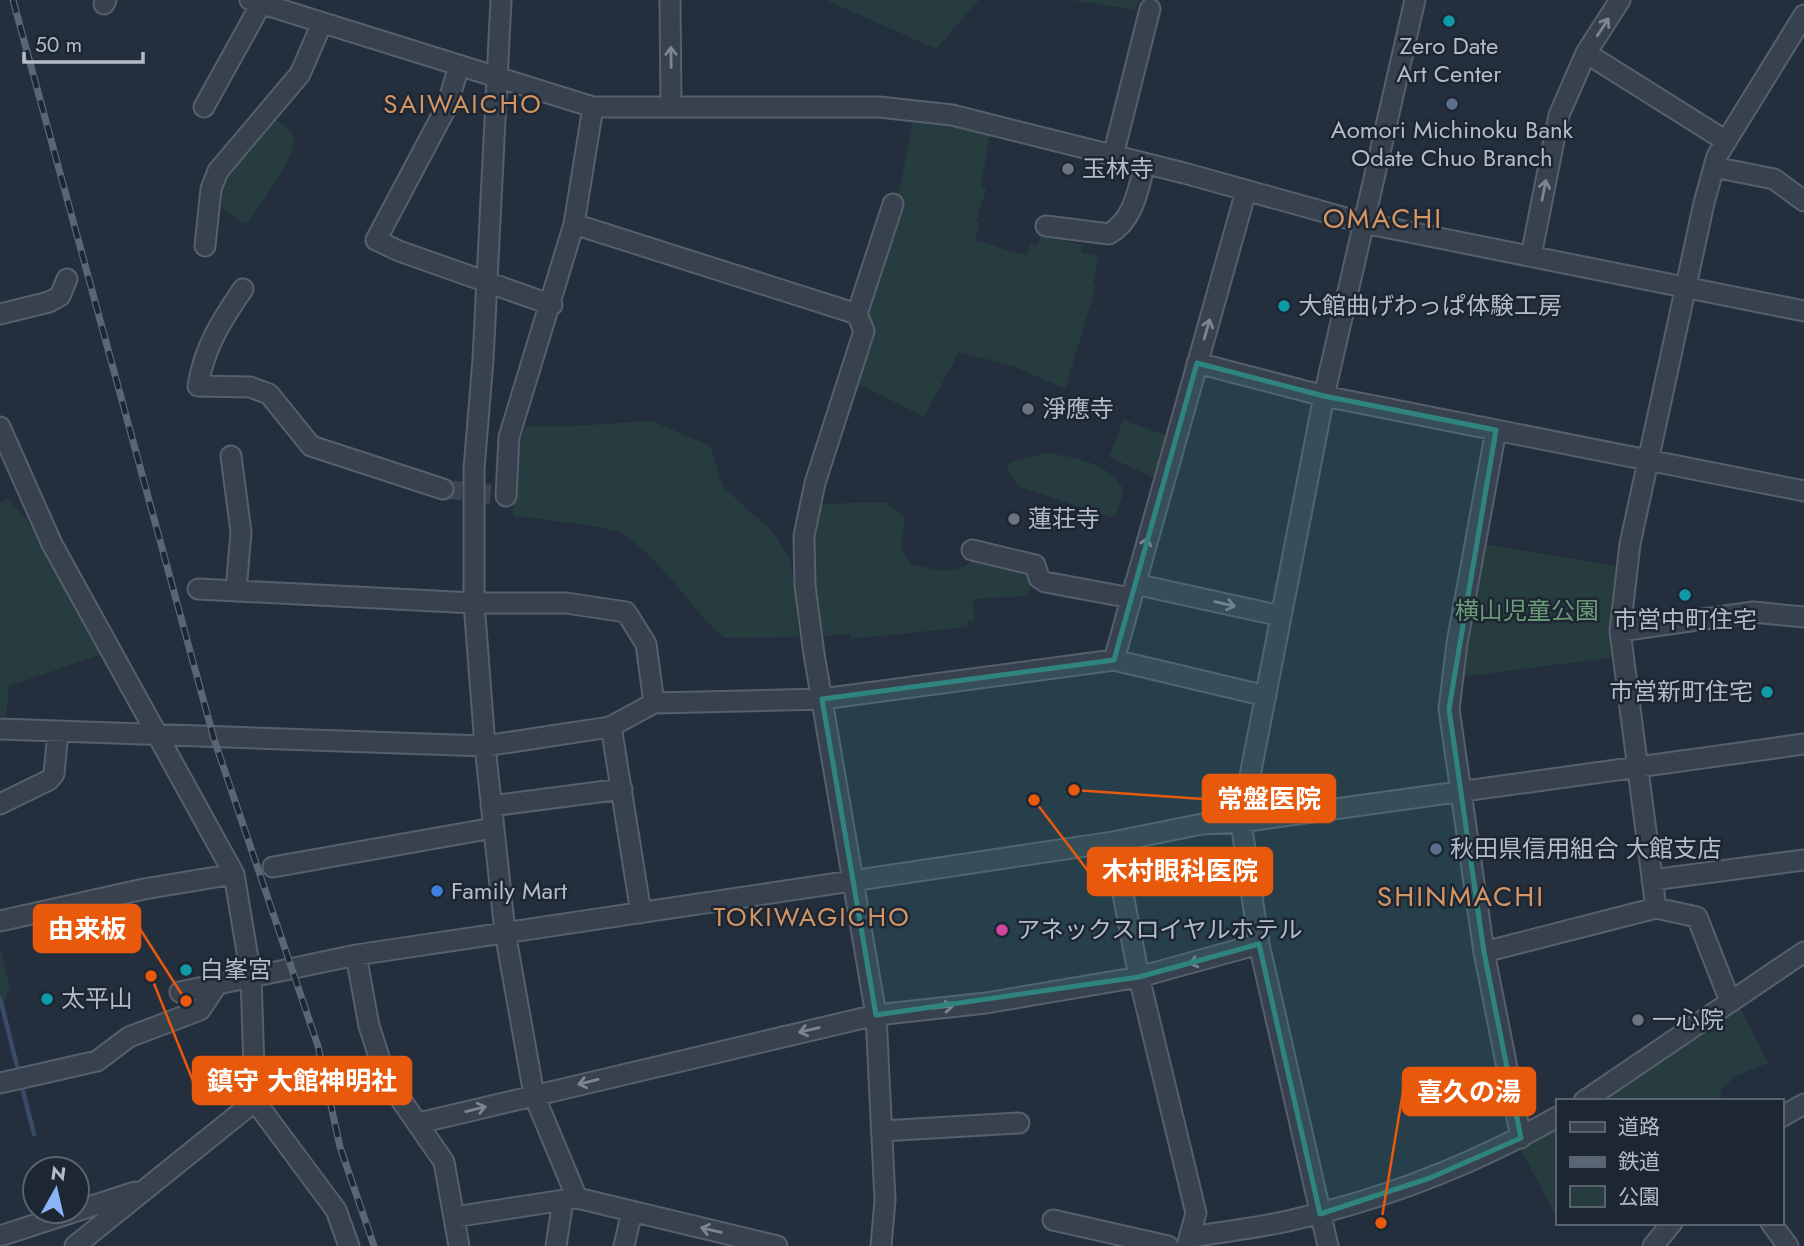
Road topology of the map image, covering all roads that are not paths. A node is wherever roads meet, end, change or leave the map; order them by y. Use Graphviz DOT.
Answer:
graph roads {
  1 [pos="501,0"];
  2 [pos="670,0"];
  3 [pos="1415,0"];
  4 [pos="1620,0"];
  5 [pos="255,2"];
  6 [pos="288,6"];
  7 [pos="1150,9"];
  8 [pos="1804,15"];
  9 [pos="322,23"];
  10 [pos="1586,53"];
  11 [pos="459,66"];
  12 [pos="495,78"];
  13 [pos="671,105"];
  14 [pos="204,107"];
  15 [pos="593,107"];
  16 [pos="1726,141"];
  17 [pos="1113,156"];
  18 [pos="1145,164"];
  19 [pos="1714,167"];
  20 [pos="1246,191"];
  21 [pos="1804,201"];
  22 [pos="893,204"];
  23 [pos="1364,223"];
  24 [pos="574,225"];
  25 [pos="1046,226"];
  26 [pos="205,246"];
  27 [pos="1531,256"];
  28 [pos="67,279"];
  29 [pos="487,280"];
  30 [pos="1686,286"];
  31 [pos="243,289"];
  32 [pos="552,305"];
  33 [pos="1804,311"];
  34 [pos="0,314"];
  35 [pos="857,314"];
  36 [pos="1197,363"];
  37 [pos="1324,396"];
  38 [pos="0,427"];
  39 [pos="1496,430"];
  40 [pos="231,456"];
  41 [pos="1650,460"];
  42 [pos="443,489"];
  43 [pos="1804,491"];
  44 [pos="506,496"];
  45 [pos="972,550"];
  46 [pos="198,589"];
  47 [pos="236,591"];
  48 [pos="1133,591"];
  49 [pos="474,603"];
  50 [pos="1281,616"];
  51 [pos="1804,617"];
  52 [pos="1620,631"];
  53 [pos="1114,660"];
  54 [pos="1266,696"];
  55 [pos="822,699"];
  56 [pos="654,703"];
  57 [pos="611,726"];
  58 [pos="0,729"];
  59 [pos="58,732"];
  60 [pos="156,736"];
  61 [pos="1804,744"];
  62 [pos="485,746"];
  63 [pos="1636,767"];
  64 [pos="622,789"];
  65 [pos="1460,791"];
  66 [pos="0,804"];
  67 [pos="491,806"];
  68 [pos="1241,822"];
  69 [pos="493,828"];
  70 [pos="1113,842"];
  71 [pos="1804,860"];
  72 [pos="273,867"];
  73 [pos="234,874"];
  74 [pos="1652,880"];
  75 [pos="851,883"];
  76 [pos="1656,908"];
  77 [pos="641,913"];
  78 [pos="0,921"];
  79 [pos="505,932"];
  80 [pos="1259,944"];
  81 [pos="1483,951"];
  82 [pos="1804,952"];
  83 [pos="356,955"];
  84 [pos="251,976"];
  85 [pos="1139,977"];
  86 [pos="216,986"];
  87 [pos="180,992"];
  88 [pos="1730,1001"];
  89 [pos="876,1015"];
  90 [pos="0,1083"];
  91 [pos="534,1095"];
  92 [pos="1587,1099"];
  93 [pos="255,1101"];
  94 [pos="1804,1104"];
  95 [pos="1783,1116"];
  96 [pos="1556,1118"];
  97 [pos="419,1123"];
  98 [pos="1019,1123"];
  99 [pos="881,1131"];
  100 [pos="1521,1138"];
  101 [pos="143,1189"];
  102 [pos="570,1199"];
  103 [pos="632,1211"];
  104 [pos="1320,1213"];
  105 [pos="454,1217"];
  106 [pos="1053,1220"];
  107 [pos="1670,1225"];
  108 [pos="1772,1225"];
  109 [pos="0,1236"];
  110 [pos="1189,1241"];
  111 [pos="75,1246"];
  112 [pos="349,1246"];
  113 [pos="459,1246"];
  114 [pos="556,1246"];
  115 [pos="624,1246"];
  116 [pos="777,1246"];
  117 [pos="881,1246"];
  118 [pos="1168,1246"];
  119 [pos="1328,1246"];
  120 [pos="1653,1246"];
  121 [pos="1788,1246"];
  1 -- 12 [label="street"];
  13 -- 2 [label="street, one-way"];
  3 -- 23 [label="street"];
  10 -- 4 [label="street, one-way"];
  5 -- 6 [label="street"];
  5 -- 14 [label="street"];
  6 -- 9 [label="street"];
  7 -- 17 [label="street"];
  8 -- 16 [label="street"];
  9 -- 11 [label="street"];
  9 -- 26 [label="street"];
  10 -- 16 [label="street"];
  27 -- 10 [label="street, one-way"];
  11 -- 12 [label="street"];
  11 -- 29 [label="street"];
  12 -- 15 [label="street"];
  12 -- 29 [label="street"];
  13 -- 15 [label="street"];
  13 -- 17 [label="street"];
  15 -- 24 [label="street"];
  16 -- 19 [label="street"];
  17 -- 18 [label="street"];
  18 -- 20 [label="street"];
  18 -- 25 [label="street"];
  19 -- 21 [label="street"];
  19 -- 30 [label="street"];
  20 -- 23 [label="street"];
  36 -- 20 [label="street, one-way"];
  22 -- 35 [label="street"];
  23 -- 27 [label="street"];
  23 -- 37 [label="street"];
  24 -- 32 [label="street"];
  24 -- 35 [label="street"];
  27 -- 30 [label="street"];
  28 -- 34 [label="street"];
  29 -- 32 [label="street"];
  29 -- 49 [label="street"];
  30 -- 33 [label="street"];
  30 -- 41 [label="street"];
  31 -- 42 [label="street"];
  32 -- 44 [label="street"];
  35 -- 55 [label="street"];
  36 -- 37 [label="street"];
  48 -- 36 [label="street, one-way"];
  37 -- 39 [label="street"];
  37 -- 50 [label="street"];
  38 -- 60 [label="street"];
  39 -- 41 [label="street"];
  39 -- 65 [label="street"];
  40 -- 47 [label="street"];
  41 -- 43 [label="street"];
  41 -- 52 [label="street"];
  45 -- 48 [label="street"];
  46 -- 47 [label="street"];
  47 -- 49 [label="street"];
  48 -- 50 [label="street, one-way"];
  48 -- 53 [label="street"];
  49 -- 56 [label="street"];
  49 -- 62 [label="street"];
  50 -- 54 [label="street"];
  51 -- 52 [label="street"];
  52 -- 63 [label="street"];
  53 -- 54 [label="street"];
  53 -- 55 [label="street"];
  54 -- 68 [label="street"];
  55 -- 56 [label="street"];
  55 -- 75 [label="street"];
  56 -- 57 [label="street"];
  57 -- 62 [label="street"];
  57 -- 64 [label="street"];
  58 -- 59 [label="street"];
  59 -- 60 [label="street"];
  59 -- 66 [label="street"];
  60 -- 62 [label="street"];
  60 -- 73 [label="street"];
  61 -- 63 [label="street"];
  62 -- 67 [label="street"];
  63 -- 65 [label="street"];
  63 -- 74 [label="street"];
  64 -- 67 [label="street"];
  64 -- 77 [label="street"];
  65 -- 68 [label="street"];
  65 -- 81 [label="street"];
  67 -- 69 [label="street"];
  68 -- 70 [label="street"];
  68 -- 80 [label="street"];
  69 -- 72 [label="street"];
  69 -- 79 [label="street"];
  70 -- 75 [label="street"];
  70 -- 85 [label="street"];
  71 -- 74 [label="street"];
  73 -- 78 [label="street"];
  73 -- 84 [label="street"];
  74 -- 76 [label="street"];
  75 -- 77 [label="street"];
  75 -- 89 [label="street"];
  76 -- 81 [label="street"];
  76 -- 88 [label="street"];
  77 -- 79 [label="street"];
  79 -- 83 [label="street"];
  79 -- 91 [label="street"];
  80 -- 85 [label="street, one-way"];
  80 -- 104 [label="street"];
  81 -- 100 [label="street"];
  82 -- 88 [label="street"];
  83 -- 84 [label="street"];
  83 -- 97 [label="street"];
  84 -- 86 [label="street"];
  84 -- 93 [label="street"];
  89 -- 85 [label="street, one-way"];
  85 -- 110 [label="street"];
  86 -- 87 [label="street"];
  86 -- 90 [label="street"];
  88 -- 92 [label="street"];
  89 -- 91 [label="street, one-way"];
  89 -- 99 [label="street"];
  97 -- 91 [label="street, one-way"];
  91 -- 102 [label="street"];
  93 -- 101 [label="street"];
  93 -- 112 [label="street"];
  94 -- 95 [label="street"];
  96 -- 100 [label="street"];
  97 -- 105 [label="street"];
  98 -- 99 [label="street"];
  99 -- 117 [label="street"];
  100 -- 104 [label="street"];
  101 -- 109 [label="street"];
  101 -- 111 [label="street"];
  102 -- 103 [label="street"];
  102 -- 105 [label="street"];
  102 -- 114 [label="street"];
  103 -- 115 [label="street"];
  116 -- 103 [label="street, one-way"];
  104 -- 110 [label="street"];
  104 -- 119 [label="street"];
  105 -- 113 [label="street"];
  106 -- 118 [label="street"];
  107 -- 120 [label="street"];
  108 -- 121 [label="street"];
}
